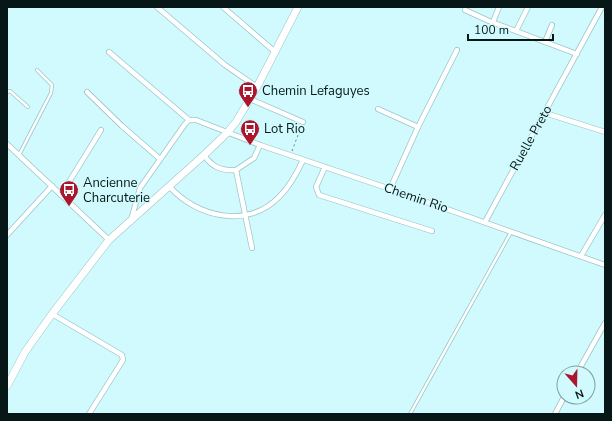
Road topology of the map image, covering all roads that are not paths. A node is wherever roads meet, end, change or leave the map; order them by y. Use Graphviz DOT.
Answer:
graph roads {
  1 [pos="157,7"];
  2 [pos="223,7"];
  3 [pos="298,7"];
  4 [pos="500,7"];
  5 [pos="528,7"];
  6 [pos="602,7"];
  7 [pos="465,10"];
  8 [pos="493,22"];
  9 [pos="552,25"];
  10 [pos="516,31"];
  11 [pos="545,42"];
  12 [pos="457,50"];
  13 [pos="109,52"];
  14 [pos="275,52"];
  15 [pos="577,54"];
  16 [pos="37,70"];
  17 [pos="256,86"];
  18 [pos="7,92"];
  19 [pos="87,92"];
  20 [pos="250,99"];
  21 [pos="28,107"];
  22 [pos="378,109"];
  23 [pos="545,113"];
  24 [pos="189,120"];
  25 [pos="303,122"];
  26 [pos="418,127"];
  27 [pos="101,130"];
  28 [pos="605,132"];
  29 [pos="227,133"];
  30 [pos="7,144"];
  31 [pos="260,145"];
  32 [pos="18,155"];
  33 [pos="204,155"];
  34 [pos="160,158"];
  35 [pos="303,160"];
  36 [pos="325,167"];
  37 [pos="236,170"];
  38 [pos="52,186"];
  39 [pos="169,186"];
  40 [pos="390,189"];
  41 [pos="61,195"];
  42 [pos="605,215"];
  43 [pos="244,216"];
  44 [pos="131,220"];
  45 [pos="485,222"];
  46 [pos="432,231"];
  47 [pos="511,232"];
  48 [pos="7,235"];
  49 [pos="109,240"];
  50 [pos="252,248"];
  51 [pos="581,256"];
  52 [pos="605,265"];
  53 [pos="52,314"];
  54 [pos="605,323"];
  55 [pos="581,365"];
  56 [pos="7,386"];
  57 [pos="560,405"];
  58 [pos="89,414"];
  59 [pos="410,414"];
  60 [pos="555,414"];
  1 -- 17 [label="street"];
  2 -- 14 [label="street"];
  3 -- 14 [label="main road"];
  4 -- 8 [label="street"];
  5 -- 10 [label="street"];
  6 -- 15 [label="street, Ruelle Preto"];
  7 -- 8 [label="street"];
  8 -- 10 [label="street"];
  9 -- 11 [label="street"];
  10 -- 11 [label="street"];
  11 -- 15 [label="street"];
  12 -- 26 [label="street"];
  13 -- 24 [label="street"];
  14 -- 17 [label="main road"];
  15 -- 23 [label="street, Ruelle Preto"];
  16 -- 32 [label="lane"];
  17 -- 20 [label="main road"];
  18 -- 21 [label="lane"];
  19 -- 34 [label="street"];
  20 -- 25 [label="street"];
  20 -- 29 [label="main road"];
  22 -- 26 [label="street"];
  23 -- 28 [label="street"];
  23 -- 45 [label="street, Ruelle Preto"];
  24 -- 29 [label="street"];
  24 -- 34 [label="street"];
  26 -- 40 [label="street"];
  27 -- 41 [label="street"];
  29 -- 31 [label="street, Chemin Rio"];
  29 -- 33 [label="main road"];
  30 -- 32 [label="street"];
  31 -- 35 [label="street, Chemin Rio"];
  31 -- 37 [label="street"];
  32 -- 38 [label="street"];
  33 -- 37 [label="street"];
  33 -- 39 [label="main road"];
  34 -- 44 [label="street"];
  35 -- 36 [label="street, Chemin Rio"];
  35 -- 43 [label="street"];
  36 -- 40 [label="street, Chemin Rio"];
  36 -- 46 [label="street"];
  37 -- 43 [label="street"];
  38 -- 41 [label="street"];
  38 -- 48 [label="street"];
  39 -- 43 [label="street"];
  39 -- 44 [label="main road"];
  40 -- 45 [label="street, Chemin Rio"];
  41 -- 49 [label="street"];
  42 -- 51 [label="street"];
  43 -- 50 [label="street"];
  44 -- 49 [label="main road"];
  45 -- 47 [label="street, Chemin Rio"];
  47 -- 51 [label="street, Chemin Rio"];
  47 -- 59 [label="lane"];
  49 -- 53 [label="main road"];
  51 -- 52 [label="street, Chemin Rio"];
  53 -- 56 [label="main road"];
  53 -- 58 [label="street"];
  54 -- 55 [label="street"];
  57 -- 60 [label="street"];
}
